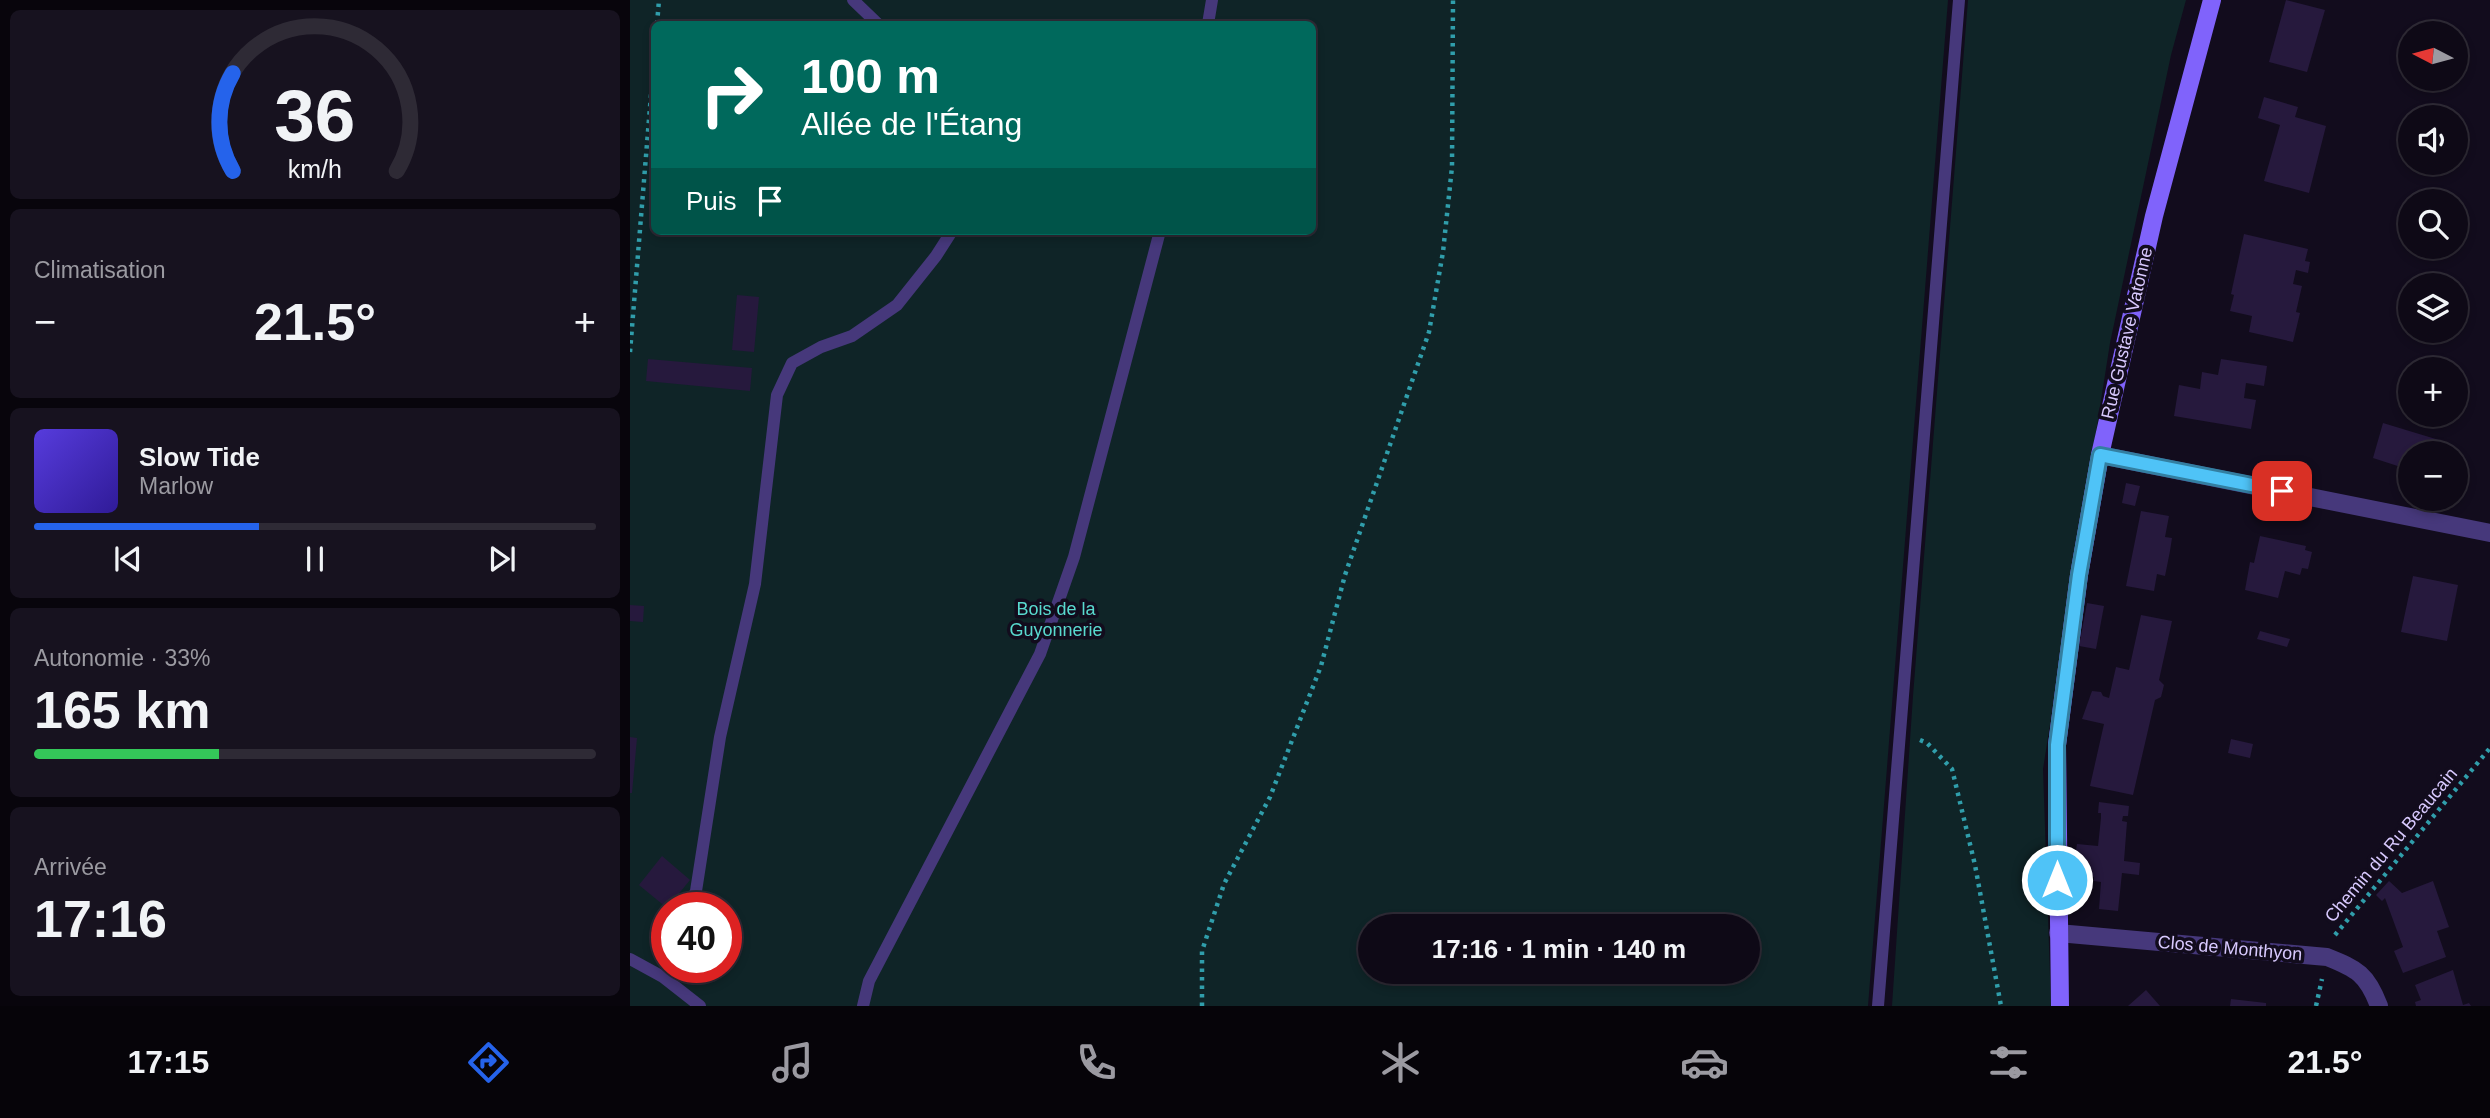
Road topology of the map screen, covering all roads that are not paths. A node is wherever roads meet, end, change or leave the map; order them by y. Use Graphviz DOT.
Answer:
graph roads {
  1 [pos="853,0"];
  2 [pos="1212,0"];
  3 [pos="1959,0"];
  4 [pos="2212,0"];
  5 [pos="875,21"];
  6 [pos="1208,21"];
  7 [pos="949,235"];
  8 [pos="1159,235"];
  9 [pos="2100,455"];
  10 [pos="2490,533"];
  11 [pos="696,892"];
  12 [pos="2058,933"];
  13 [pos="630,959"];
  14 [pos="651,966"];
  15 [pos="677,983"];
  16 [pos="700,1006"];
  17 [pos="863,1006"];
  18 [pos="1878,1006"];
  19 [pos="2060,1006"];
  20 [pos="2379,1006"];
  1 -- 5 [label="lane"];
  2 -- 6 [label="lane"];
  3 -- 18 [label="lane"];
  4 -- 9 [label="street, Rue Gustave Vatonne"];
  7 -- 11 [label="lane"];
  8 -- 17 [label="lane"];
  9 -- 10 [label="street"];
  9 -- 12 [label="street, Rue Gustave Vatonne"];
  12 -- 19 [label="street, Rue Gustave Vatonne"];
  12 -- 20 [label="street, Clos de Monthyon"];
  13 -- 14 [label="lane"];
  15 -- 16 [label="lane"];
}
